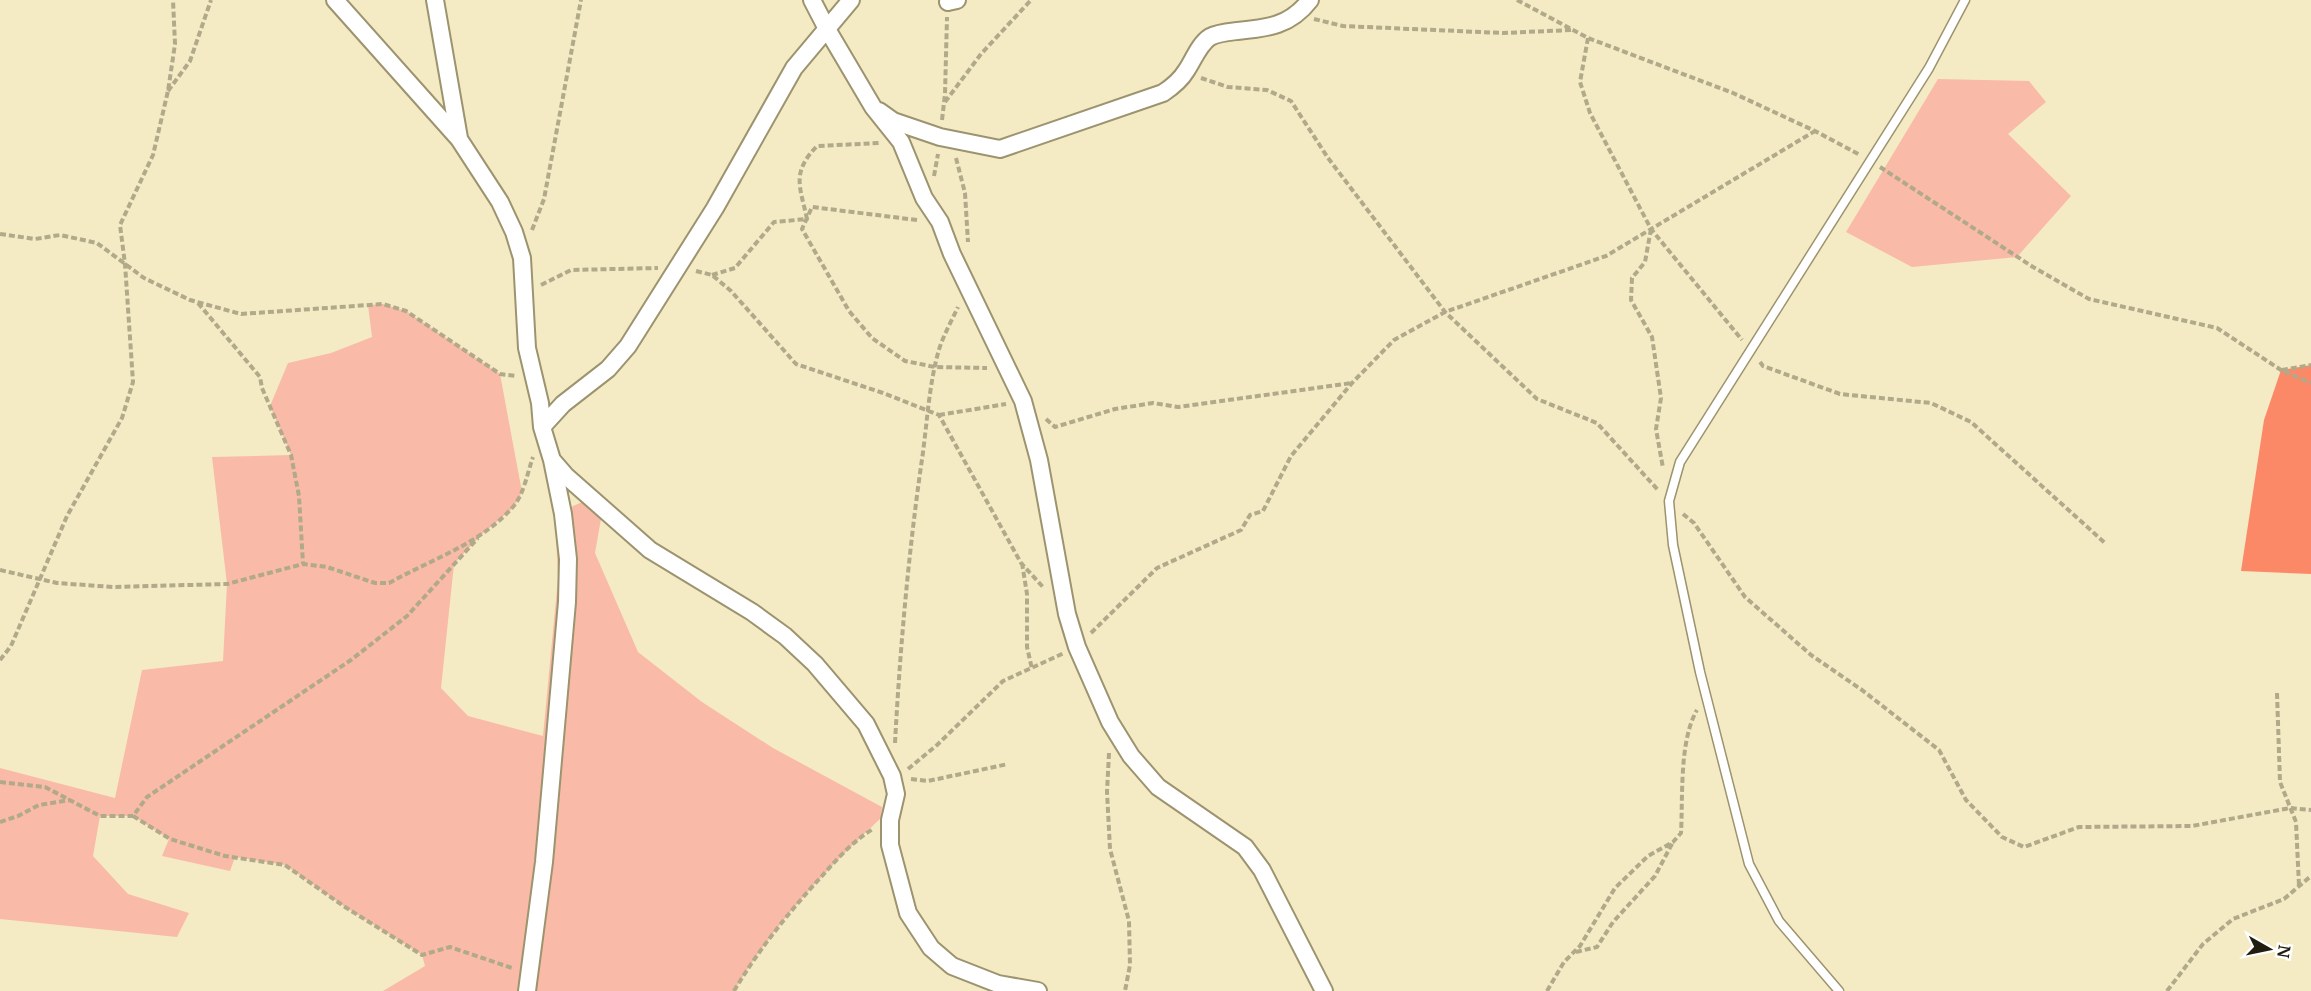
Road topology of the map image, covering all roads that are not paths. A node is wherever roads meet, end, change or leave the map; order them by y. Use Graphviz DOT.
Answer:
graph roads {
  1 [pos="335,0"];
  2 [pos="435,0"];
  3 [pos="812,0"];
  4 [pos="851,0"];
  5 [pos="1310,0"];
  6 [pos="1965,0"];
  7 [pos="827,29"];
  8 [pos="873,107"];
  9 [pos="459,139"];
  10 [pos="542,427"];
  11 [pos="552,460"];
  12 [pos="527,991"];
  13 [pos="1038,991"];
  14 [pos="1324,991"];
  15 [pos="1839,991"];
  1 -- 9 [label="street"];
  2 -- 9 [label="street"];
  3 -- 7 [label="street"];
  4 -- 7 [label="street"];
  5 -- 8 [label="street"];
  6 -- 15 [label="lane"];
  7 -- 8 [label="street"];
  7 -- 10 [label="street"];
  8 -- 14 [label="street"];
  9 -- 10 [label="street"];
  10 -- 11 [label="street"];
  11 -- 12 [label="street"];
  11 -- 13 [label="street"];
}
